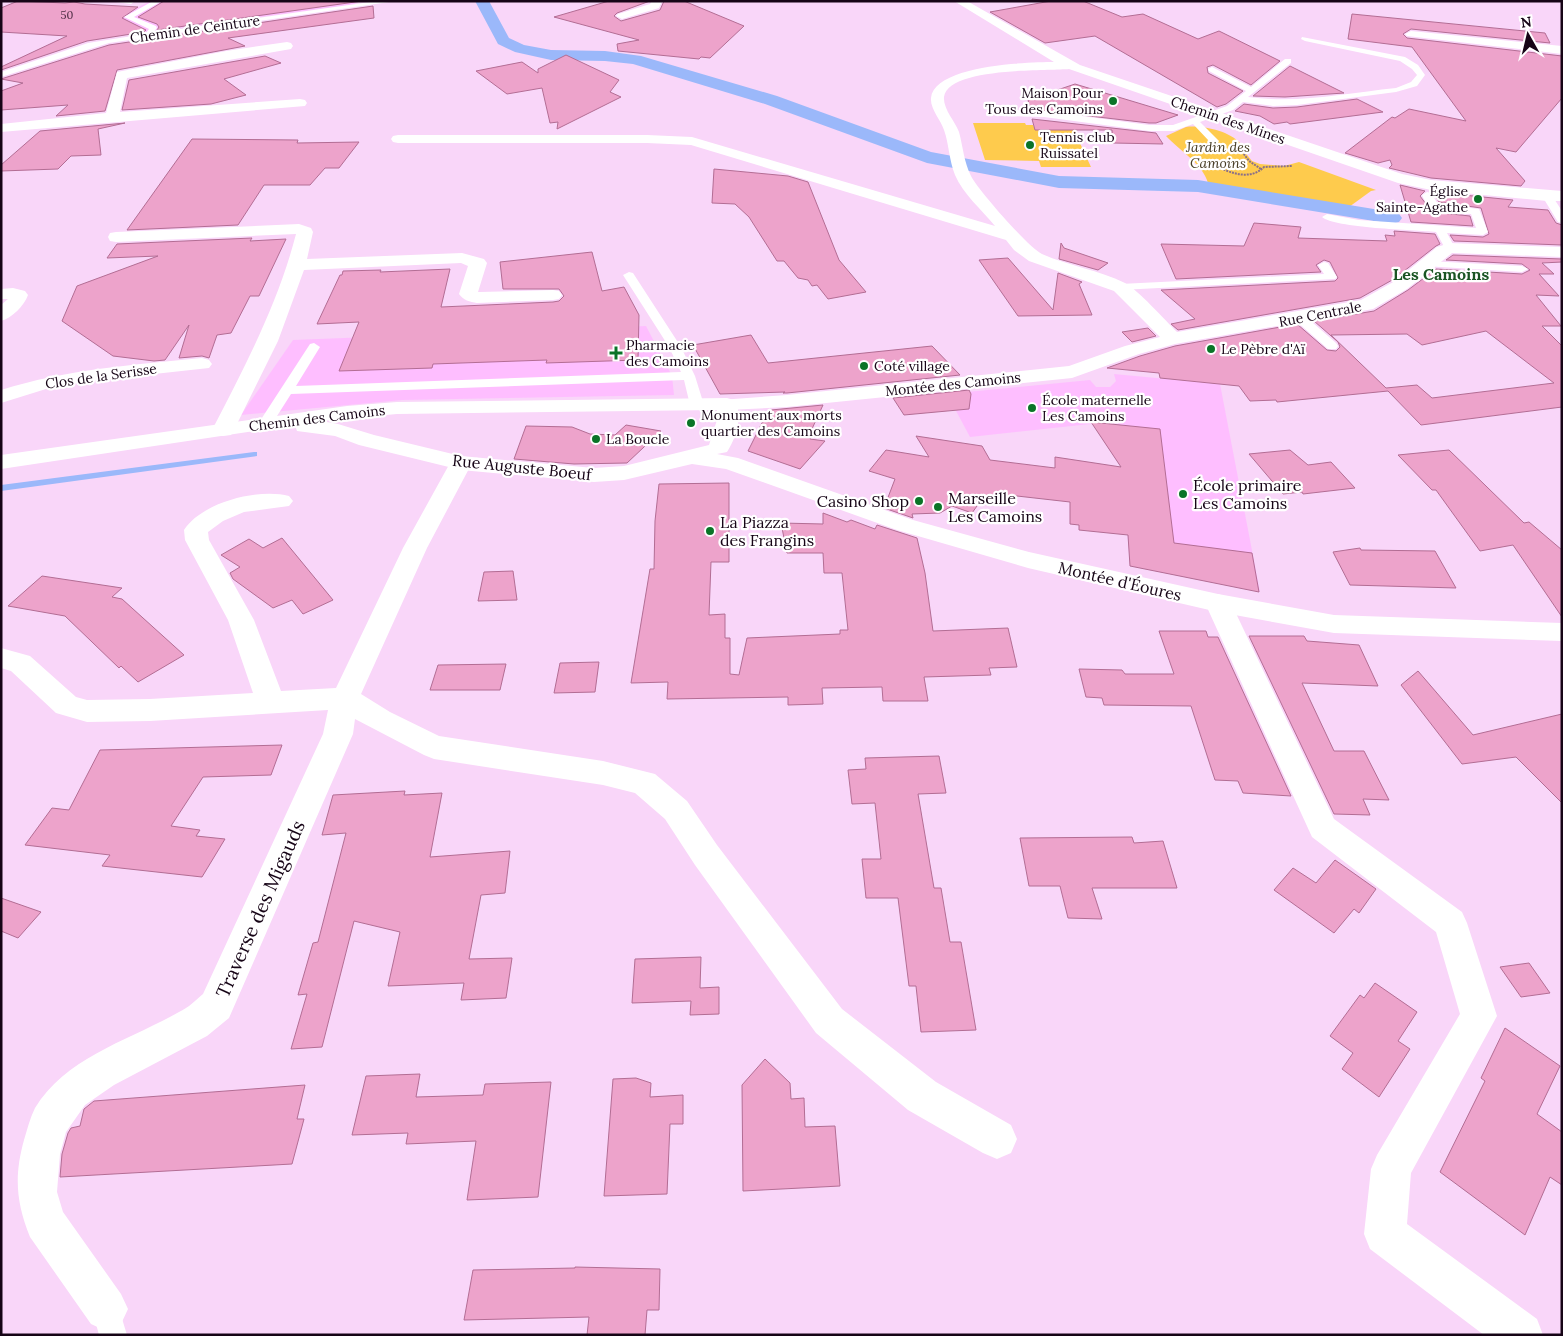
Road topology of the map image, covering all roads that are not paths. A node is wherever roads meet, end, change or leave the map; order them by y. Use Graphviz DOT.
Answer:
graph roads {
  1 [pos="111,1"];
  2 [pos="159,1"];
  3 [pos="393,1"];
  4 [pos="656,1"];
  5 [pos="959,1"];
  6 [pos="131,2"];
  7 [pos="622,16"];
  8 [pos="1411,34"];
  9 [pos="148,35"];
  10 [pos="1305,39"];
  11 [pos="287,46"];
  12 [pos="1562,50"];
  13 [pos="1288,61"];
  14 [pos="1076,68"];
  15 [pos="1212,69"];
  16 [pos="1,75"];
  17 [pos="1252,91"];
  18 [pos="1242,98"];
  19 [pos="300,103"];
  20 [pos="1000,113"];
  21 [pos="1214,115"];
  22 [pos="112,117"];
  23 [pos="1196,122"];
  24 [pos="1,128"];
  25 [pos="398,139"];
  26 [pos="1211,148"];
  27 [pos="1426,190"];
  28 [pos="1554,196"];
  29 [pos="1327,217"];
  30 [pos="1562,220"];
  31 [pos="1440,229"];
  32 [pos="1010,236"];
  33 [pos="116,238"];
  34 [pos="1450,248"];
  35 [pos="1562,252"];
  36 [pos="1428,264"];
  37 [pos="297,265"];
  38 [pos="1324,266"];
  39 [pos="1522,269"];
  40 [pos="629,275"];
  41 [pos="1120,287"];
  42 [pos="1,294"];
  43 [pos="553,295"];
  44 [pos="1,315"];
  45 [pos="1300,318"];
  46 [pos="1173,339"];
  47 [pos="1332,346"];
  48 [pos="314,347"];
  49 [pos="202,364"];
  50 [pos="689,376"];
  51 [pos="287,390"];
  52 [pos="1,397"];
  53 [pos="727,404"];
  54 [pos="697,405"];
  55 [pos="358,410"];
  56 [pos="265,424"];
  57 [pos="223,430"];
  58 [pos="338,430"];
  59 [pos="725,455"];
  60 [pos="692,457"];
  61 [pos="1,462"];
  62 [pos="461,463"];
  63 [pos="282,501"];
  64 [pos="1218,603"];
  65 [pos="1562,632"];
  66 [pos="1,658"];
  67 [pos="345,698"];
  68 [pos="271,703"];
  69 [pos="997,1139"];
  70 [pos="109,1322"];
  71 [pos="1521,1335"];
  1 -- 6 [label="lane"];
  2 -- 9 [label="lane"];
  3 -- 9 [label="lane, Chemin de Ceinture"];
  4 -- 7 [label="street"];
  5 -- 14 [label="street, Chemin des Mines"];
  8 -- 12 [label="street"];
  9 -- 16 [label="lane, Chemin de Ceinture"];
  10 -- 18 [label="lane"];
  11 -- 22 [label="street"];
  13 -- 17 [label="lane"];
  14 -- 21 [label="street, Chemin des Mines"];
  14 -- 32 [label="street"];
  15 -- 17 [label="lane"];
  17 -- 18 [label="lane"];
  18 -- 21 [label="lane"];
  19 -- 22 [label="street"];
  20 -- 23 [label="lane"];
  21 -- 23 [label="lane"];
  21 -- 27 [label="street, Chemin des Mines"];
  22 -- 24 [label="street"];
  23 -- 26 [label="lane"];
  25 -- 32 [label="street"];
  27 -- 28 [label="street, Chemin des Mines"];
  27 -- 31 [label="lane"];
  28 -- 30 [label="lane"];
  29 -- 31 [label="lane"];
  31 -- 34 [label="lane"];
  32 -- 41 [label="street"];
  33 -- 37 [label="street"];
  34 -- 35 [label="street"];
  34 -- 36 [label="street, Rue Centrale"];
  36 -- 39 [label="lane"];
  36 -- 45 [label="street, Rue Centrale"];
  37 -- 43 [label="street"];
  37 -- 57 [label="street"];
  38 -- 41 [label="lane"];
  40 -- 50 [label="lane"];
  41 -- 46 [label="street"];
  42 -- 44 [label="street"];
  45 -- 46 [label="street, Rue Centrale"];
  45 -- 47 [label="lane"];
  46 -- 53 [label="street, Montée des Camoins"];
  48 -- 51 [label="lane"];
  49 -- 52 [label="street, Clos de la Serisse"];
  50 -- 51 [label="lane"];
  50 -- 54 [label="lane"];
  51 -- 56 [label="lane"];
  53 -- 54 [label="street, Montée des Camoins"];
  53 -- 59 [label="street"];
  54 -- 55 [label="street, Chemin des Camoins"];
  55 -- 56 [label="street, Chemin des Camoins"];
  55 -- 58 [label="street"];
  56 -- 57 [label="street, Chemin des Camoins"];
  56 -- 58 [label="street, Rue Auguste Boeuf"];
  57 -- 61 [label="street, Chemin des Camoins"];
  58 -- 62 [label="street, Rue Auguste Boeuf"];
  59 -- 60 [label="street, Montée d'Éoures"];
  59 -- 64 [label="street, Montée d'Éoures"];
  60 -- 62 [label="street, Rue Auguste Boeuf"];
  62 -- 67 [label="street, Traverse des Migauds"];
  63 -- 68 [label="street"];
  64 -- 65 [label="street, Montée d'Éoures"];
  64 -- 71 [label="street"];
  66 -- 68 [label="street"];
  67 -- 68 [label="street"];
  67 -- 69 [label="street"];
  67 -- 70 [label="street, Traverse des Migauds"];
}
